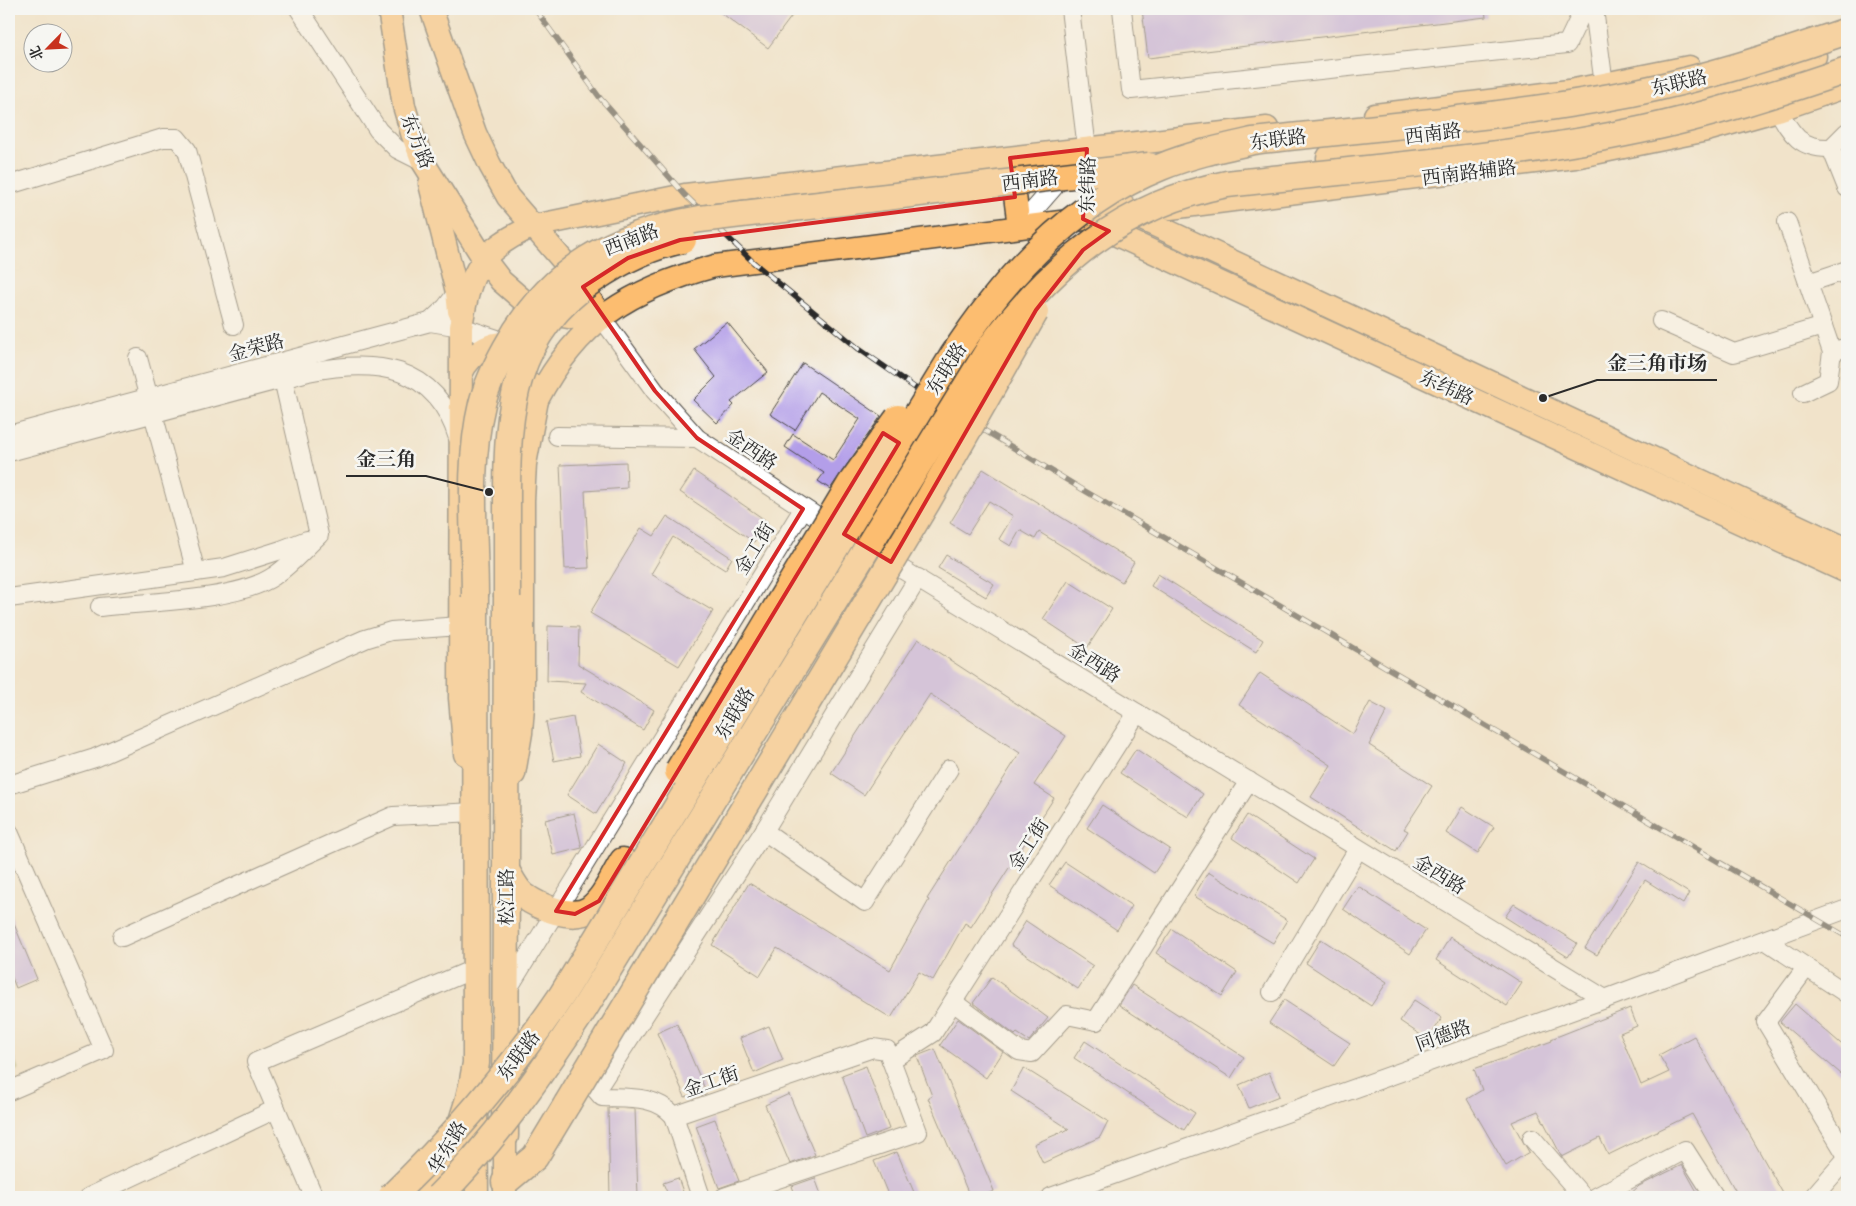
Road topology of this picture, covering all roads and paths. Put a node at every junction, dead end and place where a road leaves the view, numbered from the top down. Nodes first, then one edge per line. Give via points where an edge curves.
1 (298, 9) edge
2 (390, 9) edge
3 (431, 9) edge
4 (1070, 9) edge
5 (1122, 9) edge
6 (1579, 9) edge
7 (1594, 9) edge
8 (1847, 17) edge
9 (1847, 31) edge
10 (1847, 44) edge
11 (1847, 57) edge
12 (1847, 70) edge
13 (1604, 84) junction
14 (1847, 86) edge
15 (1778, 110) junction
16 (1574, 129) junction
17 (1847, 132) edge
18 (1830, 148) junction
19 (1087, 149) junction
20 (1612, 150) junction
21 (1330, 151) junction
22 (1010, 158) junction
23 (423, 162) junction
24 (9, 185) edge
25 (1847, 188) edge
26 (1129, 213) junction
27 (1083, 219) junction
28 (1786, 222) dead end
29 (534, 226) junction
30 (1019, 228) junction
31 (1083, 250) junction
32 (484, 258) junction
33 (1847, 270) edge
34 (1808, 283) junction
35 (457, 292) junction
36 (602, 318) junction
37 (1661, 320) dead end
38 (430, 322) junction
39 (975, 322) junction
40 (234, 325) dead end
41 (1823, 326) junction
42 (461, 327) junction
43 (514, 345) junction
44 (1840, 350) edge
45 (138, 358) dead end
46 (460, 374) junction
47 (283, 378) junction
48 (1803, 393) dead end
49 (537, 400) junction
50 (151, 405) junction
51 (9, 436) edge
52 (557, 436) dead end
53 (696, 438) junction
54 (460, 448) junction
55 (9, 452) edge
56 (803, 509) junction
57 (319, 535) junction
58 (1847, 549) edge
59 (196, 572) junction
60 (1847, 572) edge
61 (918, 578) junction
62 (506, 596) joint
63 (475, 597) joint
64 (9, 598) edge
65 (100, 607) dead end
66 (460, 626) junction
67 (1137, 713) junction
68 (949, 769) dead end
69 (1249, 781) junction
70 (9, 785) edge
71 (506, 810) junction
72 (476, 812) junction
73 (764, 831) junction
74 (9, 832) edge
75 (1358, 849) junction
76 (506, 870) junction
77 (1847, 909) edge
78 (556, 911) junction
79 (122, 937) dead end
80 (1765, 940) junction
81 (476, 968) junction
82 (1806, 968) junction
83 (1272, 992) dead end
84 (506, 993) junction
85 (1847, 994) edge
86 (1605, 999) junction
87 (952, 1002) junction
88 (890, 1060) junction
89 (476, 1063) junction
90 (9, 1091) edge
91 (276, 1109) junction
92 (674, 1116) junction
93 (1532, 1138) dead end
94 (505, 1141) junction
95 (445, 1156) junction
96 (1847, 1157) edge
97 (477, 1168) junction
98 (499, 1192) edge
99 (89, 1197) edge
100 (314, 1197) edge
101 (390, 1197) edge
102 (402, 1197) edge
103 (414, 1197) edge
104 (438, 1197) edge
105 (446, 1197) edge
106 (477, 1197) edge
107 (701, 1197) edge
108 (724, 1197) edge
109 (1051, 1197) edge
110 (1583, 1197) edge
111 (1596, 1197) edge
112 (1715, 1197) edge
113 (1813, 1197) edge

1 - 23 street via 378,130 397,149
2 - 23 main road, 东方路 via 404,106
3 - 29 main road via 475,133 508,197
4 - 19 street
5 - 6 street via 1131,90 1567,44 1580,18
7 - 13 street
8 - 13 main road via 1714,60
9 - 39 highway, 东联路, bridge via 1761,61 1633,93 1498,114 1253,141 1195,155 1134,179 1080,214 1027,260
10 - 21 highway, 西南路 via 1765,72 1634,104
11 - 16 highway, 西南路 via 1769,84 1696,104
12 - 31 highway, 东联路, bridge via 1702,116 1573,143 1195,190 1138,212
13 - 19 main road via 1498,101
14 - 15 main road, 西南路辅路
15 - 18 street via 1800,141 1814,148
15 - 20 main road, 西南路辅路 via 1707,130
16 - 20 highway
16 - 21 highway, 西南路
17 - 18 street
18 - 25 street
19 - 22 main road, 西南路
19 - 26 main road, 东纬路
19 - 27 main road, 东纬路
19 - 30 street
20 - 26 main road, 西南路辅路 via 1504,168
21 - 62 highway, 西南路, bridge via 702,236 652,248 628,258 592,280 568,300 551,318 524,363 515,389 507,445
21 - 63 highway, 西南路, bridge via 700,220 638,233 611,244 569,271 537,301 510,340 490,380 482,405 474,475
22 - 29 main road, 西南路 via 686,195
22 - 30 main road
23 - 32 main road, 东方路
23 - 35 main road
24 - 40 street via 163,138 177,138 187,150
26 - 27 main road, 西南路辅路
26 - 58 main road, 东纬路
27 - 30 main road
27 - 60 main road, 东纬路
28 - 34 street
29 - 32 main road, 西南路 via 495,246
29 - 36 main road via 572,271
30 - 36 main road via 714,266 651,286
31 - 98 highway, bridge via 1027,325 922,510 536,1157
31 - 104 highway, 东联路, bridge via 1035,292 991,346 584,1009 484,1148
32 - 35 street
32 - 36 main road, 东方路 via 501,282 524,301 550,314
32 - 42 main road via 466,299
33 - 34 street
34 - 41 street
35 - 38 street
35 - 42 main road
36 - 49 main road via 580,336 562,358
36 - 53 street, 金西路 via 655,392
37 - 41 street via 1734,353
38 - 42 street, 金荣路
38 - 50 street, 金荣路
39 - 78 highway, bridge via 868,456 599,901 588,910 575,914
39 - 101 highway, 东联路, bridge via 530,1043 430,1159
41 - 44 street
42 - 43 street, 金荣路
42 - 46 main road
43 - 46 main road via 485,347 470,359
43 - 49 main road via 534,368
44 - 48 street via 1828,381
45 - 50 street
46 - 54 main road
47 - 50 street, 金荣路
47 - 54 street, 金荣路 via 338,366 368,365 392,369 412,377 444,407
47 - 57 street
49 - 71 main road via 529,432 523,500 521,733
50 - 51 street, 金荣路
50 - 55 street, 金荣路
50 - 59 street
52 - 53 street
53 - 56 street, 金西路
54 - 66 main road
56 - 61 street, 金西路
56 - 78 street, 金工街
57 - 59 street via 246,561
57 - 65 street via 275,576 252,588
59 - 64 street
61 - 67 street, 金西路
61 - 73 street, 金工街
62 - 71 highway, 松江路
63 - 72 highway, 松江路
66 - 70 street via 391,631 365,639 95,758
66 - 72 main road via 461,706 466,760
67 - 69 street, 金西路
67 - 87 street, 金工街
68 - 73 street via 865,902
69 - 75 street, 金西路
69 - 87 street via 1096,1021 1067,1015 1032,1053 1019,1050
71 - 76 highway, 松江路
72 - 79 street via 393,816
72 - 81 highway, 松江路
73 - 92 street, 金工街 via 596,1090 602,1097 652,1100 665,1105
74 - 90 street via 104,1050
75 - 83 street
75 - 86 street, 金西路
76 - 78 highway via 524,896
76 - 84 highway, 松江路
77 - 80 street, 同德路
78 - 84 street, 金工街
80 - 82 street
80 - 86 street, 同德路
81 - 89 highway, 松江路
81 - 91 street via 256,1062
82 - 85 street
82 - 96 street via 1766,1022
84 - 94 highway, 松江路
86 - 109 street, 同德路
87 - 88 street, 金工街 via 933,1033
88 - 92 street, 金工街 via 887,1050 873,1048
88 - 108 street via 918,1132
89 - 95 highway, 华东路 via 461,1127
89 - 97 main road, 松江路
91 - 99 street
91 - 100 street
92 - 107 street
93 - 110 street
94 - 97 highway, 华东路
94 - 98 main road, 松江路
95 - 102 main road
95 - 103 highway, 华东路
96 - 113 street
97 - 105 highway, 华东路
97 - 106 main road, 松江路
111 - 112 street via 1685,1150

